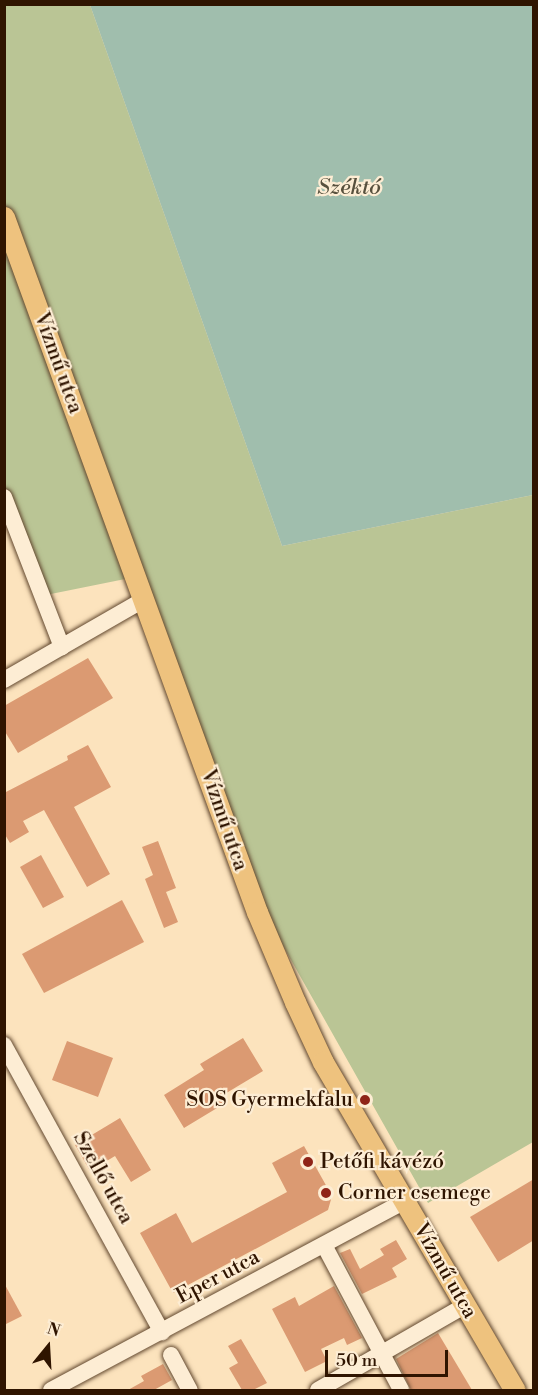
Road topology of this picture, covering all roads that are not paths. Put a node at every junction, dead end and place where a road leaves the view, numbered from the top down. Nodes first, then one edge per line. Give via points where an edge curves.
1 (4, 217) edge
2 (4, 497) edge
3 (145, 599) junction
4 (62, 647) junction
5 (4, 680) edge
6 (4, 1045) edge
7 (405, 1201) junction
8 (324, 1245) junction
9 (464, 1306) junction
10 (162, 1332) junction
11 (171, 1355) dead end
12 (382, 1357) junction
13 (51, 1390) edge
14 (190, 1390) edge
15 (318, 1390) edge
16 (400, 1390) edge
17 (514, 1390) edge

1 - 3 main road, Vízmű utca
2 - 4 street
3 - 4 street
3 - 7 main road, Vízmű utca via 257,912 295,1002 323,1062
4 - 5 street
6 - 10 street, Szellő utca
7 - 8 street, Eper utca
7 - 9 main road, Vízmű utca
8 - 10 street, Eper utca
8 - 12 street
9 - 12 street
9 - 17 main road, Vízmű utca
10 - 13 street, Eper utca
11 - 14 street
12 - 15 street
12 - 16 street

